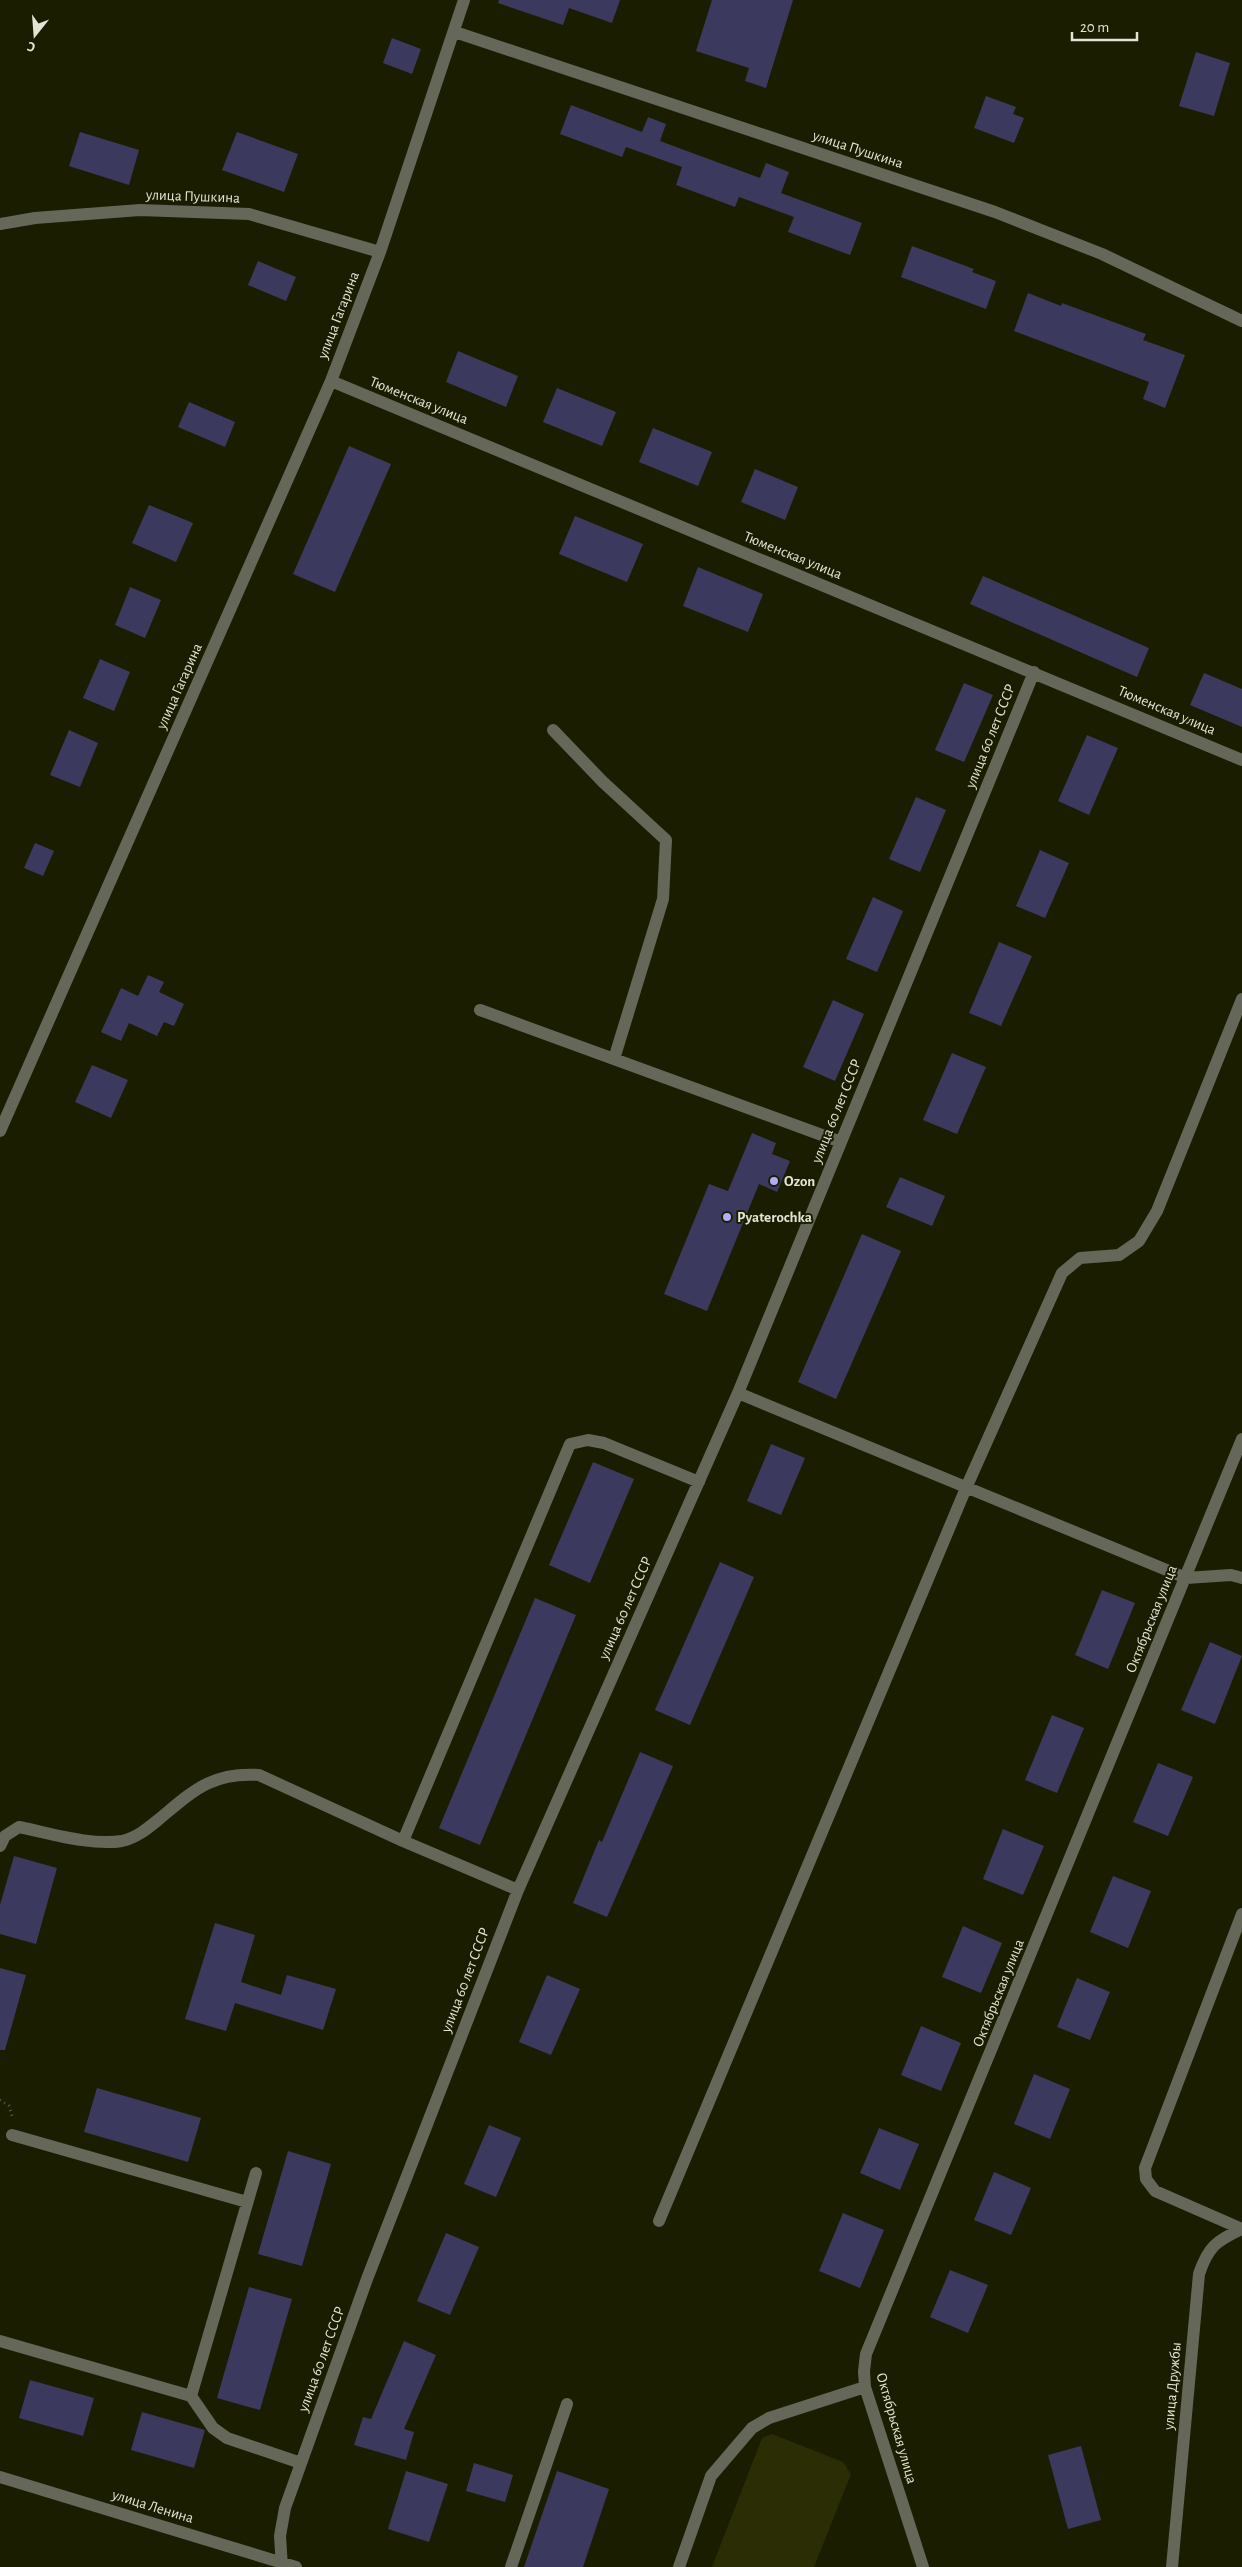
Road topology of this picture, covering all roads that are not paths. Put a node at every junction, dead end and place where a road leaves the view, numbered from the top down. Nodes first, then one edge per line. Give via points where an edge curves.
1 (464, 0) edge
2 (454, 32) junction
3 (0, 224) edge
4 (380, 252) junction
5 (1242, 321) edge
6 (331, 381) junction
7 (1034, 672) junction
8 (553, 730) dead end
9 (1242, 760) edge
10 (1242, 999) edge
11 (480, 1010) dead end
12 (614, 1059) junction
13 (0, 1132) edge
14 (841, 1142) junction
15 (738, 1393) junction
16 (1242, 1439) edge
17 (699, 1482) junction
18 (966, 1488) junction
19 (1186, 1578) junction
20 (1242, 1578) edge
21 (403, 1841) junction
22 (0, 1846) edge
23 (518, 1890) junction
24 (1242, 1914) edge
25 (12, 2135) road end
26 (256, 2173) dead end
27 (248, 2202) junction
28 (659, 2221) dead end
29 (1242, 2229) edge
30 (0, 2341) edge
31 (865, 2387) junction
32 (191, 2396) junction
33 (567, 2404) dead end
34 (301, 2463) junction
35 (0, 2477) edge
36 (282, 2565) edge
37 (296, 2567) edge
38 (511, 2567) edge
39 (679, 2567) edge
40 (923, 2567) edge
41 (1172, 2567) edge

1 - 2 street, улица Гагарина
2 - 4 street, улица Гагарина
2 - 5 street, улица Пушкина via 996,212 1102,254
3 - 4 street, улица Пушкина via 140,210 249,214
4 - 6 street, улица Гагарина
6 - 7 street, Тюменская улица
6 - 13 street, улица Гагарина
7 - 9 street, Тюменская улица
7 - 14 street, улица 60 лет СССР
8 - 12 street via 666,840 663,899
10 - 18 street via 1156,1211 1138,1241 1119,1255 1080,1258 1062,1273
11 - 12 street
12 - 14 street
14 - 15 street, улица 60 лет СССР
15 - 17 street, улица 60 лет СССР
15 - 18 street
16 - 19 street, Октябрьская улица
17 - 21 street via 604,1442 588,1440 570,1444
17 - 23 street, улица 60 лет СССР
18 - 19 street
18 - 28 street
19 - 20 street via 1231,1575
19 - 31 street, Октябрьская улица via 866,2354
21 - 22 street via 259,1775 239,1774 222,1776 195,1790 136,1836 122,1841 102,1842 19,1827 5,1836
21 - 23 street
23 - 34 street, улица 60 лет СССР via 367,2279
24 - 29 street via 1145,2168 1146,2180 1156,2191
25 - 27 street
26 - 27 street
27 - 32 street
29 - 41 street, улица Дружбы via 1220,2239 1206,2254 1199,2274
30 - 32 street
31 - 39 street via 769,2418 752,2428 710,2476
31 - 40 street, Октябрьская улица
32 - 34 street via 214,2428 227,2438
33 - 38 street
34 - 36 street, улица 60 лет СССР via 285,2508 280,2536
35 - 36 street, улица Ленина
36 - 37 street, улица Ленина

